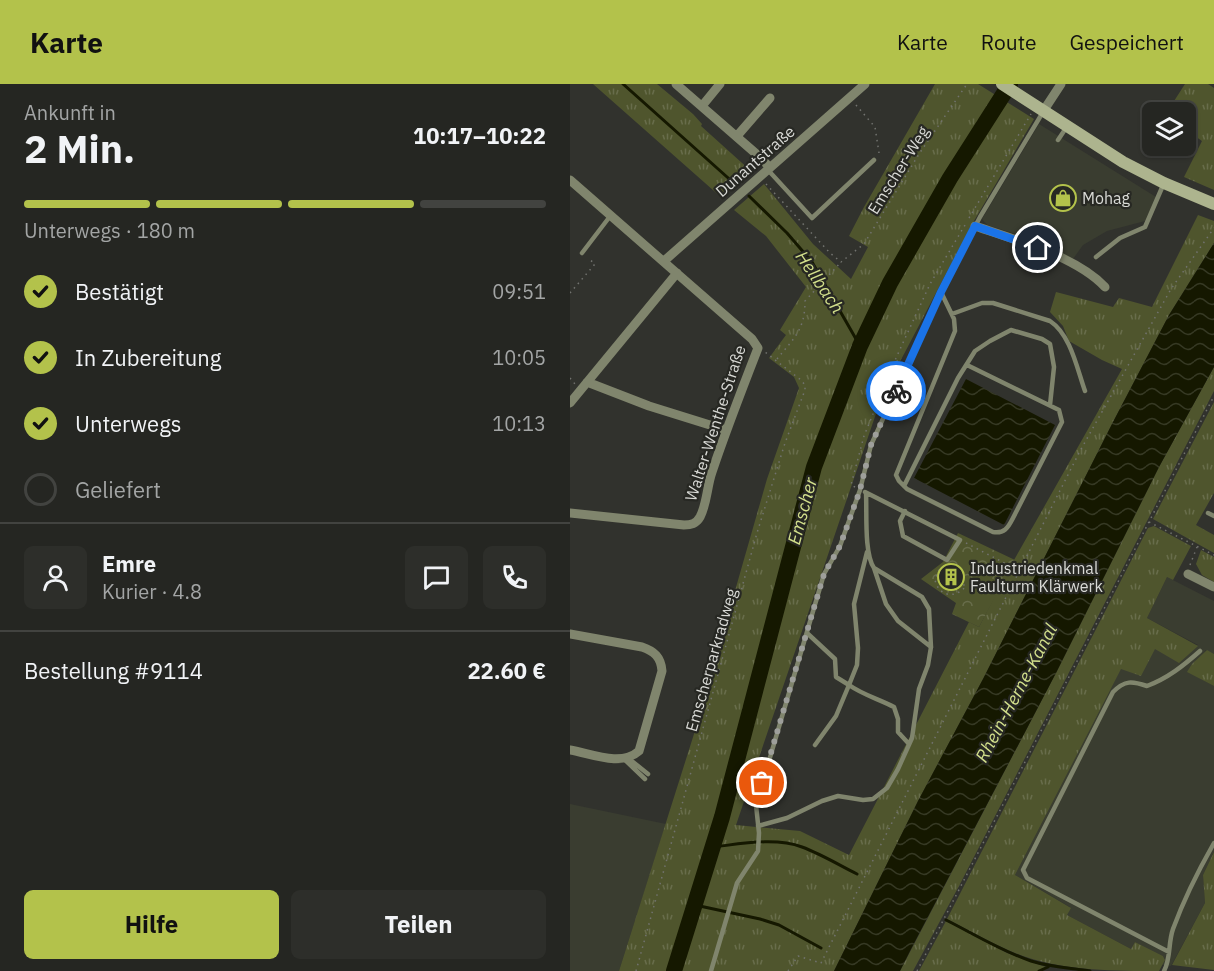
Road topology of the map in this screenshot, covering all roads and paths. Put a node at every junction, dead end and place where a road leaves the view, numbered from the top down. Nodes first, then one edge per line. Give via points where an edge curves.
1 (676, 84) edge
2 (720, 84) edge
3 (865, 84) edge
4 (967, 84) edge
5 (1002, 84) edge
6 (1061, 84) edge
7 (770, 98) dead end
8 (850, 98) junction
9 (702, 106) junction
10 (1044, 110) junction
11 (1067, 126) junction
12 (736, 136) junction
13 (1058, 140) dead end
14 (874, 160) joint
15 (769, 169) junction
16 (759, 178) junction
17 (570, 180) edge
18 (1164, 183) junction
19 (1214, 204) edge
20 (611, 215) junction
21 (975, 226) junction
22 (1214, 228) edge
23 (582, 253) joint
24 (1096, 257) dead end
25 (664, 261) junction
26 (840, 262) junction
27 (676, 273) junction
28 (1105, 287) dead end
29 (941, 292) junction
30 (570, 293) edge
31 (952, 314) junction
32 (758, 348) junction
33 (776, 360) junction
34 (967, 365) junction
35 (587, 382) junction
36 (1085, 391) dead end
37 (1214, 396) edge
38 (570, 403) edge
39 (1050, 405) junction
40 (726, 430) junction
41 (904, 486) junction
42 (860, 490) junction
43 (866, 493) junction
44 (905, 511) junction
45 (570, 513) edge
46 (1208, 513) dead end
47 (1214, 516) edge
48 (1149, 521) junction
49 (960, 540) junction
50 (1197, 546) junction
51 (867, 552) junction
52 (1214, 555) edge
53 (946, 564) dead end
54 (874, 567) junction
55 (1019, 571) junction
56 (1188, 574) joint
57 (956, 581) dead end
58 (1214, 587) edge
59 (807, 633) junction
60 (570, 634) edge
61 (931, 647) junction
62 (1200, 651) dead end
63 (849, 686) junction
64 (909, 744) junction
65 (815, 745) dead end
66 (570, 750) edge
67 (626, 759) junction
68 (648, 774) dead end
69 (645, 779) dead end
70 (759, 826) junction
71 (1214, 843) edge
72 (1170, 952) junction
73 (1165, 968) edge
74 (636, 971) edge
75 (711, 971) edge
76 (788, 971) edge
77 (916, 971) edge

1 - 9 street
2 - 9 street
3 - 8 street, Dunantstraße
4 - 26 path, Emscher-Weg via 864,244
5 - 10 main road
6 - 10 street
7 - 12 street
8 - 14 path via 875,127 879,151
8 - 15 street, Dunantstraße
9 - 12 street
10 - 11 main road
10 - 21 lane
11 - 13 lane
11 - 18 main road
12 - 15 street
14 - 15 lane via 812,218
15 - 16 street, Dunantstraße
16 - 25 street, Dunantstraße
16 - 26 path
17 - 20 street, Walter-Wenthe-Straße
18 - 19 main road
18 - 24 lane via 1145,227 1120,238
20 - 23 lane
20 - 25 street, Walter-Wenthe-Straße
21 - 28 street via 1038,248 1093,274
21 - 29 lane
22 - 55 path via 1171,289 1125,369
23 - 30 path via 595,264
25 - 27 street, Walter-Wenthe-Straße
26 - 33 path, Emscher-Weg via 805,302 802,327
27 - 32 street, Walter-Wenthe-Straße
27 - 35 street
29 - 31 lane
29 - 42 lane via 871,445
31 - 36 lane via 993,303 1050,321 1064,336
31 - 41 lane via 955,331 896,475
32 - 33 path
32 - 40 street, Walter-Wenthe-Straße
33 - 74 path, Emscherparkradweg via 801,380 805,390 758,533
34 - 39 lane
34 - 39 lane via 975,351 1011,330 1042,339 1053,351
34 - 41 lane
35 - 38 street
35 - 40 street
37 - 48 path
39 - 41 lane via 1059,410 1062,422 1008,529 993,531
40 - 45 street, Walter-Wenthe-Straße via 702,512 692,525
42 - 43 lane
42 - 59 lane via 840,546 824,574
43 - 44 lane
43 - 51 lane
44 - 49 lane
44 - 49 lane via 900,521 907,540 947,560
46 - 47 lane
48 - 50 path
48 - 77 path
49 - 55 path
50 - 52 path
50 - 56 path
51 - 54 lane
51 - 63 lane via 854,604 857,665
53 - 57 path via 935,580 939,590 953,595 962,591 966,586
54 - 61 lane via 886,604 898,621
54 - 61 lane via 922,597 929,609
55 - 76 path via 821,963 798,956
56 - 58 street
59 - 63 lane via 835,659 836,677
59 - 70 lane via 756,805
60 - 67 street via 642,646 662,662 639,751
61 - 64 lane
62 - 72 lane via 1162,680 1147,686 1133,681 1123,683 1113,692 1023,870 1027,878
63 - 64 lane via 894,707 898,732
63 - 65 lane via 836,716
64 - 70 lane via 887,788 873,799 838,796
66 - 67 street
67 - 68 lane
67 - 69 lane
70 - 75 lane via 758,850 737,883
71 - 72 lane via 1185,896
72 - 73 lane

